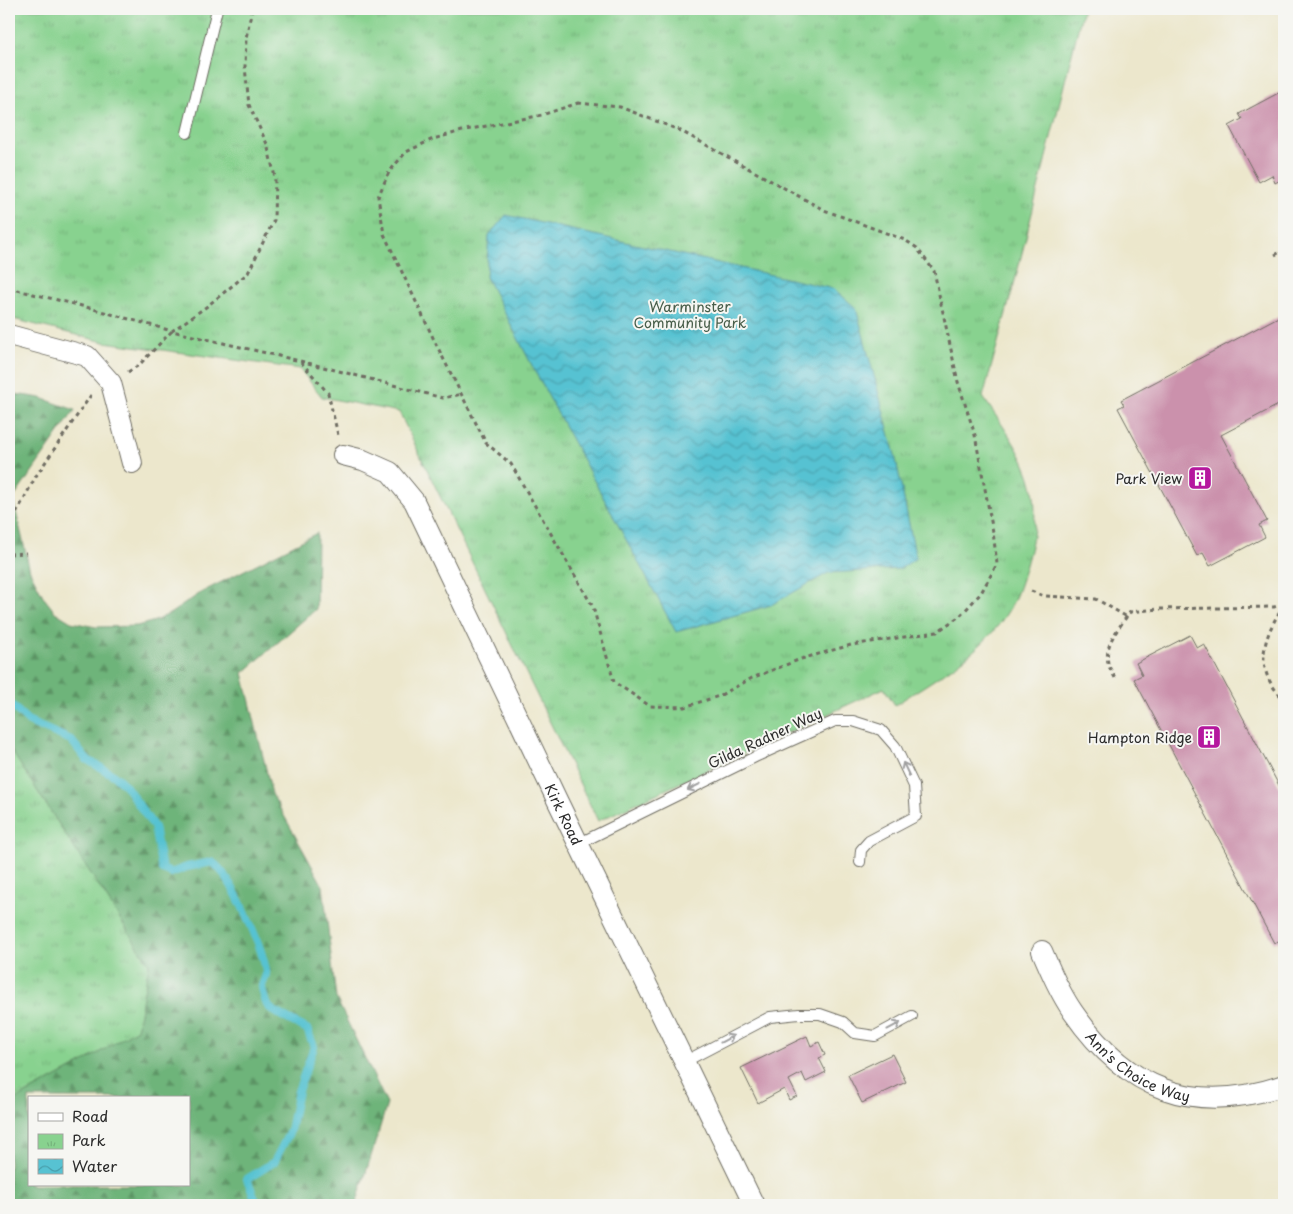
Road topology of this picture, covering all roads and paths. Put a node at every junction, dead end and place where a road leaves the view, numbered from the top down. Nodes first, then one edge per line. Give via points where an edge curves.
1 (217, 9) edge
2 (252, 9) edge
3 (187, 133) dead end
4 (1284, 250) edge
5 (1275, 255) dead end
6 (9, 288) edge
7 (172, 331) junction
8 (9, 335) edge
9 (300, 362) junction
10 (111, 383) junction
11 (462, 394) junction
12 (343, 456) joint
13 (132, 463) dead end
14 (9, 527) edge
15 (26, 553) dead end
16 (9, 554) edge
17 (1031, 591) dead end
18 (1284, 604) edge
19 (1127, 617) junction
20 (1115, 678) dead end
21 (1284, 699) edge
22 (578, 844) junction
23 (860, 862) dead end
24 (1042, 951) dead end
25 (912, 1016) dead end
26 (684, 1062) junction
27 (1284, 1085) edge
28 (754, 1205) edge

1 - 3 lane
2 - 7 path via 245,67 250,105 267,144 275,178 274,220 248,273
4 - 5 path
6 - 7 path
7 - 9 path
7 - 10 path via 139,365
8 - 10 street via 87,356
9 - 11 path via 443,398
9 - 12 path via 328,393
10 - 13 street
10 - 14 path via 90,396 36,476
11 - 11 path via 384,234 378,197 389,172 406,152 433,139 542,115 578,103 620,107 679,130 824,210 905,240 917,248 934,271 958,382 975,435 997,564 981,593 961,615 937,632 851,645 800,659 752,678 719,696 684,707 650,706 614,682 593,608 511,464 486,443
12 - 22 street, Kirk Road via 363,460 390,472 414,501
15 - 16 path
17 - 19 path via 1044,596 1096,599
18 - 19 path via 1130,612
18 - 21 path via 1274,620 1263,657 1270,681
19 - 20 path via 1116,631 1108,650 1108,663
23 -> 22 lane, Gilda Radner Way via 861,850 869,842 916,816 914,786 895,746 881,730 853,721 835,721
22 - 26 street, Kirk Road
24 - 27 street, Ann's Choice Way via 1073,1012 1108,1055 1132,1074 1177,1094 1202,1097 1232,1098
26 -> 25 lane via 770,1017 820,1014 842,1022 855,1033 875,1036
26 - 28 street, Kirk Road

